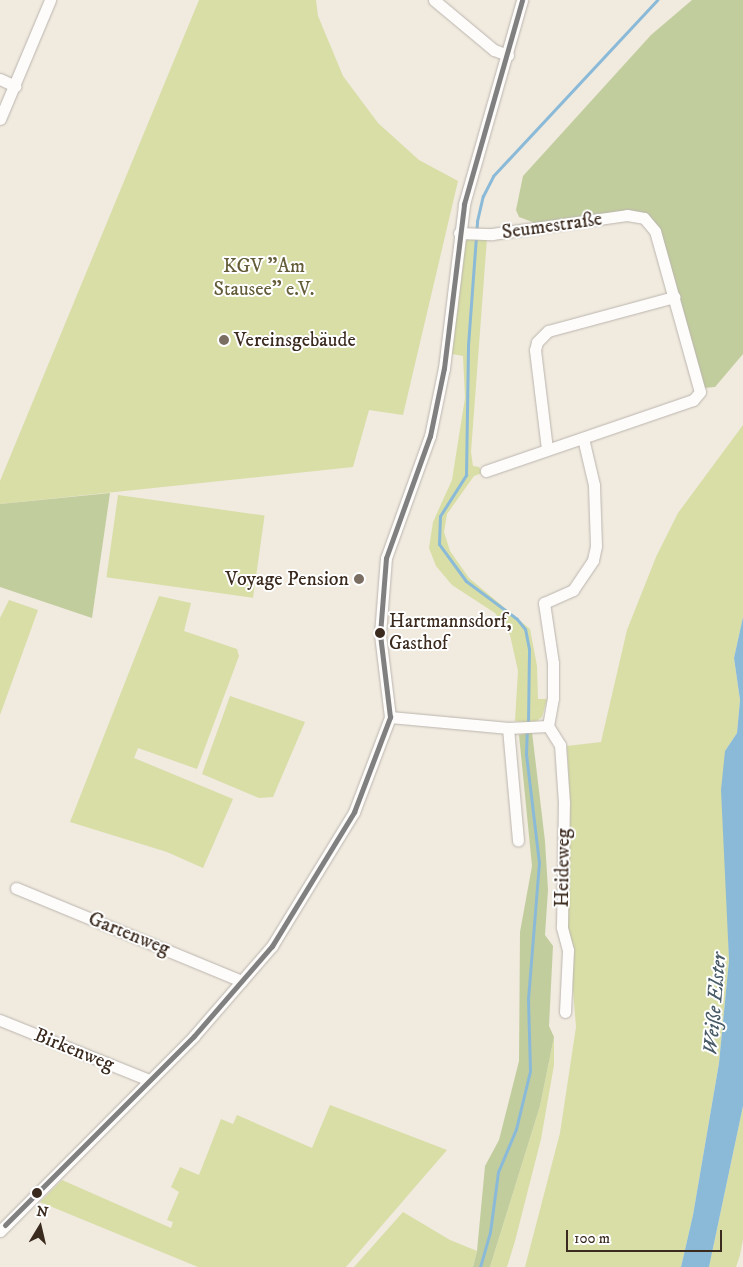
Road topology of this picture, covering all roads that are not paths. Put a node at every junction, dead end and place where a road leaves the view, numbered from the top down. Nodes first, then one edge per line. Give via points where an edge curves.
1 (50, 0) edge
2 (434, 0) edge
3 (522, 0) edge
4 (508, 55) junction
5 (0, 79) edge
6 (15, 86) junction
7 (0, 119) edge
8 (459, 233) junction
9 (674, 297) junction
10 (583, 438) junction
11 (547, 449) junction
12 (486, 470) dead end
13 (390, 717) junction
14 (548, 726) junction
15 (508, 728) junction
16 (518, 842) dead end
17 (16, 888) dead end
18 (242, 981) junction
19 (565, 1012) dead end
20 (0, 1020) edge
21 (149, 1080) junction
22 (2, 1227) edge

1 - 6 street
2 - 4 street via 494,50
3 - 4 street
4 - 8 street via 472,170
5 - 6 street
6 - 7 street
8 - 9 street, Seumestraße via 484,235 627,215 644,218 655,231
8 - 13 street via 444,368 428,444 386,558 380,634
9 - 10 street via 700,392 694,400
9 - 11 street via 548,331 537,342 535,350
10 - 11 street
10 - 14 street via 594,485 596,546 581,583 568,593 544,603 552,663 553,698
11 - 12 street
13 - 15 street
13 - 18 street via 344,831 272,946
14 - 15 street
14 - 19 street, Heideweg via 560,745 562,927 568,950
15 - 16 street
17 - 18 street, Gartenweg
18 - 21 street via 194,1036
20 - 21 street, Birkenweg
21 - 22 street

